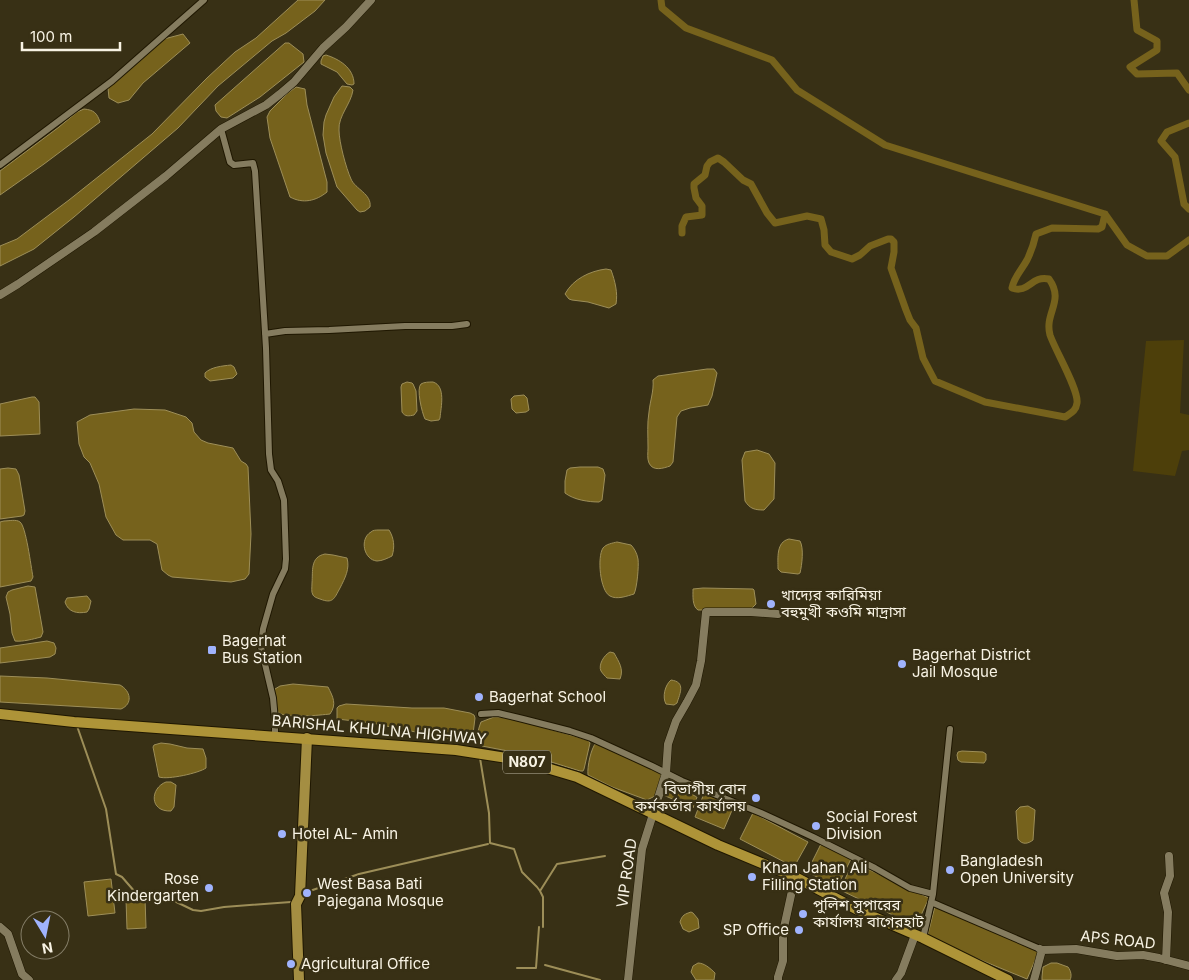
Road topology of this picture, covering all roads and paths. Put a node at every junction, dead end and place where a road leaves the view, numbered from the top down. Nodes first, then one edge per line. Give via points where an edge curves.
1 (204, 0) edge
2 (371, 0) edge
3 (220, 129) junction
4 (0, 165) edge
5 (0, 295) edge
6 (466, 324) dead end
7 (265, 334) junction
8 (778, 614) dead end
9 (0, 714) edge
10 (482, 714) dead end
11 (950, 729) dead end
12 (275, 736) junction
13 (307, 738) junction
14 (666, 773) junction
15 (653, 813) junction
16 (1169, 856) dead end
17 (795, 877) junction
18 (933, 894) junction
19 (931, 902) junction
20 (0, 927) edge
21 (919, 937) junction
22 (1041, 950) junction
23 (1166, 960) junction
24 (1189, 966) edge
25 (29, 980) edge
26 (298, 980) edge
27 (628, 980) edge
28 (778, 980) edge
29 (896, 980) edge
30 (1008, 980) edge
31 (1034, 980) edge

1 - 4 street via 112,81
2 - 3 street via 287,88 266,105
3 - 5 street via 94,232
3 - 7 street via 231,164 252,162 255,166
6 - 7 street via 285,330
7 - 12 street via 268,454 284,500 286,559 263,629 262,647 273,698
8 - 14 street, VIP ROAD via 706,612 696,685 676,721 668,744
9 - 12 highway, BARISHAL KHULNA HIGHWAY / N807
10 - 14 street via 498,713 570,731
11 - 18 street
12 - 13 highway, BARISHAL KHULNA HIGHWAY / N807
13 - 15 highway, BARISHAL KHULNA HIGHWAY / N807 via 456,750 520,760 577,777
13 - 26 main road via 300,896 296,904
14 - 15 street, VIP ROAD
14 - 18 street via 813,837 910,888
15 - 17 highway, BARISHAL KHULNA HIGHWAY / N807
15 - 27 street, VIP ROAD via 642,850
16 - 23 street via 1170,876 1164,893 1168,912
17 - 21 highway, BARISHAL KHULNA HIGHWAY / N807
17 - 28 street
18 - 19 street
19 - 21 street
19 - 22 street
20 - 25 street via 8,934 22,974
21 - 29 street
21 - 30 highway, BARISHAL KHULNA HIGHWAY / N807
22 - 23 street, APS ROAD via 1076,949
22 - 31 street
23 - 24 street, APS ROAD

